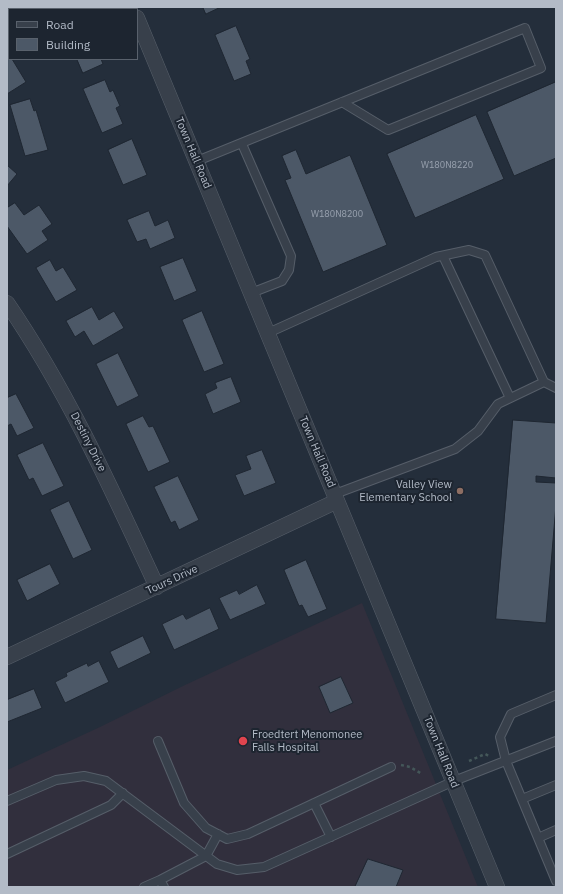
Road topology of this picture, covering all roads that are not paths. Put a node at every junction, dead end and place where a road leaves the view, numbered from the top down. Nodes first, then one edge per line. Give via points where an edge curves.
1 (138, 20) edge
2 (342, 102) junction
3 (242, 144) junction
4 (197, 161) junction
5 (443, 256) junction
6 (251, 294) junction
7 (7, 304) edge
8 (268, 333) junction
9 (544, 382) junction
10 (556, 388) edge
11 (510, 398) junction
12 (336, 498) junction
13 (157, 587) junction
14 (7, 657) edge
15 (556, 695) edge
16 (158, 741) dead end
17 (556, 741) edge
18 (506, 761) junction
19 (391, 767) road end
20 (454, 781) junction
21 (556, 785) edge
22 (123, 794) junction
23 (522, 799) junction
24 (7, 800) edge
25 (314, 803) junction
26 (556, 830) edge
27 (218, 834) junction
28 (331, 837) junction
29 (538, 838) junction
30 (7, 854) edge
31 (206, 856) junction
32 (554, 873) edge
33 (556, 882) edge
34 (162, 883) edge
35 (144, 887) edge
36 (497, 887) edge

1 - 4 street, Town Hall Road
2 - 2 lane via 525,28 541,68 388,130
2 - 3 lane
3 - 4 lane
3 - 6 lane via 291,256 289,270 282,281
4 - 6 street, Town Hall Road
5 - 8 lane
5 - 9 lane via 468,250 485,255
5 - 11 lane
6 - 8 street, Town Hall Road
7 - 13 street, Destiny Drive via 50,370 91,446
8 - 12 street, Town Hall Road
9 - 10 lane
9 - 11 lane
11 - 12 lane via 498,404 478,431 454,449
12 - 13 street, Tours Drive
12 - 20 street, Town Hall Road
13 - 14 street, Tours Drive
15 - 18 lane via 511,714 500,736
16 - 27 lane via 184,803 206,828
17 - 18 lane
18 - 20 lane
18 - 23 lane
19 - 25 lane
20 - 28 lane
20 - 36 street, Town Hall Road
21 - 23 lane
22 - 24 lane via 106,781 84,776 56,780
22 - 30 lane via 111,805
22 - 31 lane
23 - 29 lane
25 - 27 lane via 248,834 227,839
25 - 28 lane
26 - 29 lane
27 - 31 lane
28 - 31 lane via 264,867 237,870 217,864
29 - 32 lane
31 - 34 lane
32 - 33 lane
34 - 35 lane

